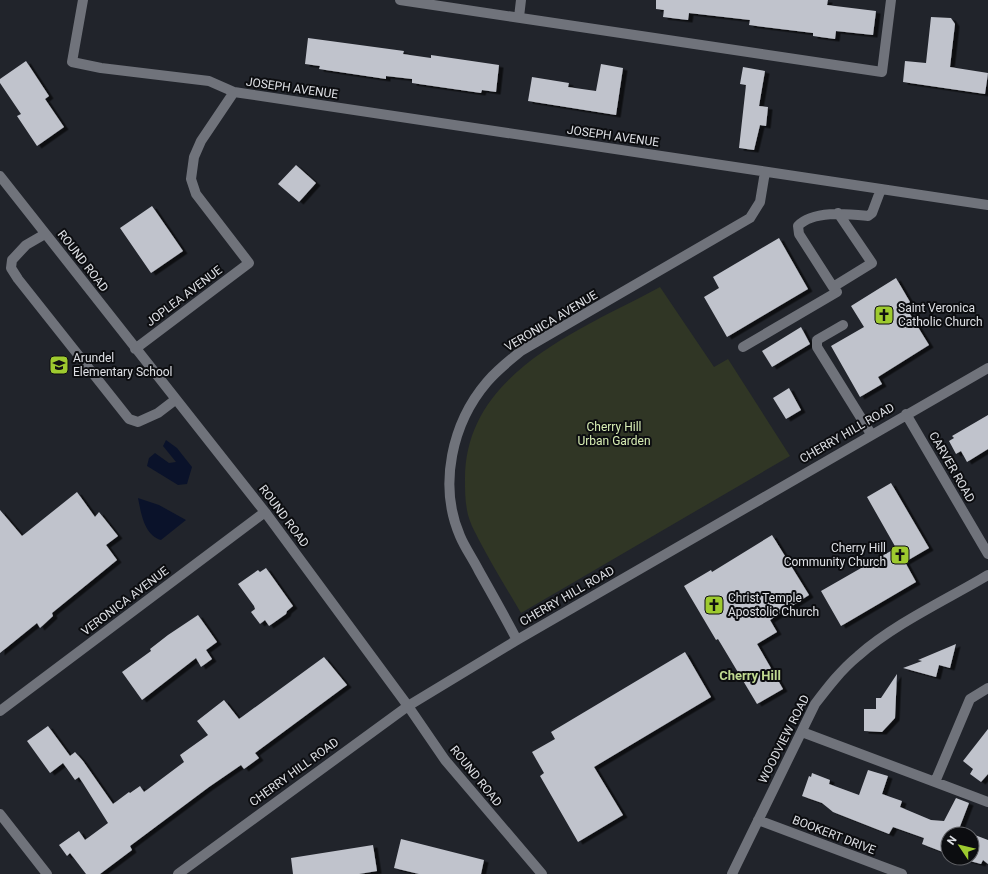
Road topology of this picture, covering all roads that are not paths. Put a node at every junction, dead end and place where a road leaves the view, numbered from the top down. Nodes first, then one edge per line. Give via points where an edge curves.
1 (83, 0) edge
2 (400, 0) edge
3 (521, 0) edge
4 (891, 0) edge
5 (519, 17) junction
6 (234, 92) junction
7 (765, 172) junction
8 (0, 176) edge
9 (881, 189) junction
10 (988, 205) edge
11 (838, 213) junction
12 (45, 234) junction
13 (833, 287) junction
14 (843, 325) dead end
15 (743, 347) dead end
16 (136, 349) junction
17 (988, 368) edge
18 (175, 400) junction
19 (906, 414) junction
20 (871, 434) junction
21 (265, 512) junction
22 (988, 554) edge
23 (988, 575) edge
24 (517, 640) junction
25 (988, 688) edge
26 (408, 706) junction
27 (0, 711) edge
28 (802, 732) junction
29 (935, 782) junction
30 (988, 802) edge
31 (0, 814) edge
32 (758, 820) junction
33 (47, 874) edge
34 (178, 874) edge
35 (542, 874) edge
36 (732, 874) edge
37 (902, 874) edge

1 - 6 street, JOSEPH AVENUE via 72,62 209,81
2 - 5 street
3 - 5 street
4 - 5 street via 882,72
6 - 7 street, JOSEPH AVENUE
6 - 16 street, JOPLEA AVENUE via 201,141 194,157 192,179 196,194 248,263
7 - 9 street, JOSEPH AVENUE
7 - 24 street, VERONICA AVENUE via 760,202 750,218 521,352 500,368 473,403 454,444 449,490 452,512 460,536
8 - 12 street, ROUND ROAD
9 - 10 street, JOSEPH AVENUE
9 - 11 street via 872,213 868,216
11 - 13 street via 872,263
11 - 13 street via 804,220 798,226 799,234
12 - 16 street, ROUND ROAD
12 - 18 street via 26,245 12,260 11,268 18,279 129,419 138,422 158,413
13 - 15 street via 837,292
14 - 20 street via 817,340 817,347
16 - 18 street, ROUND ROAD
17 - 19 street, CHERRY HILL ROAD
18 - 21 street, ROUND ROAD
19 - 20 street, CHERRY HILL ROAD
19 - 22 street, CARVER ROAD
20 - 24 street, CHERRY HILL ROAD
21 - 26 street, ROUND ROAD
21 - 27 street, VERONICA AVENUE
23 - 28 street, WOODVIEW ROAD via 885,636 858,656 833,680
24 - 26 street, CHERRY HILL ROAD
25 - 29 street via 970,699
26 - 34 street, CHERRY HILL ROAD
26 - 35 street, ROUND ROAD via 445,760
28 - 29 street
28 - 32 street, WOODVIEW ROAD
29 - 30 street
31 - 33 street
32 - 36 street, WOODVIEW ROAD
32 - 37 street, BOOKERT DRIVE

